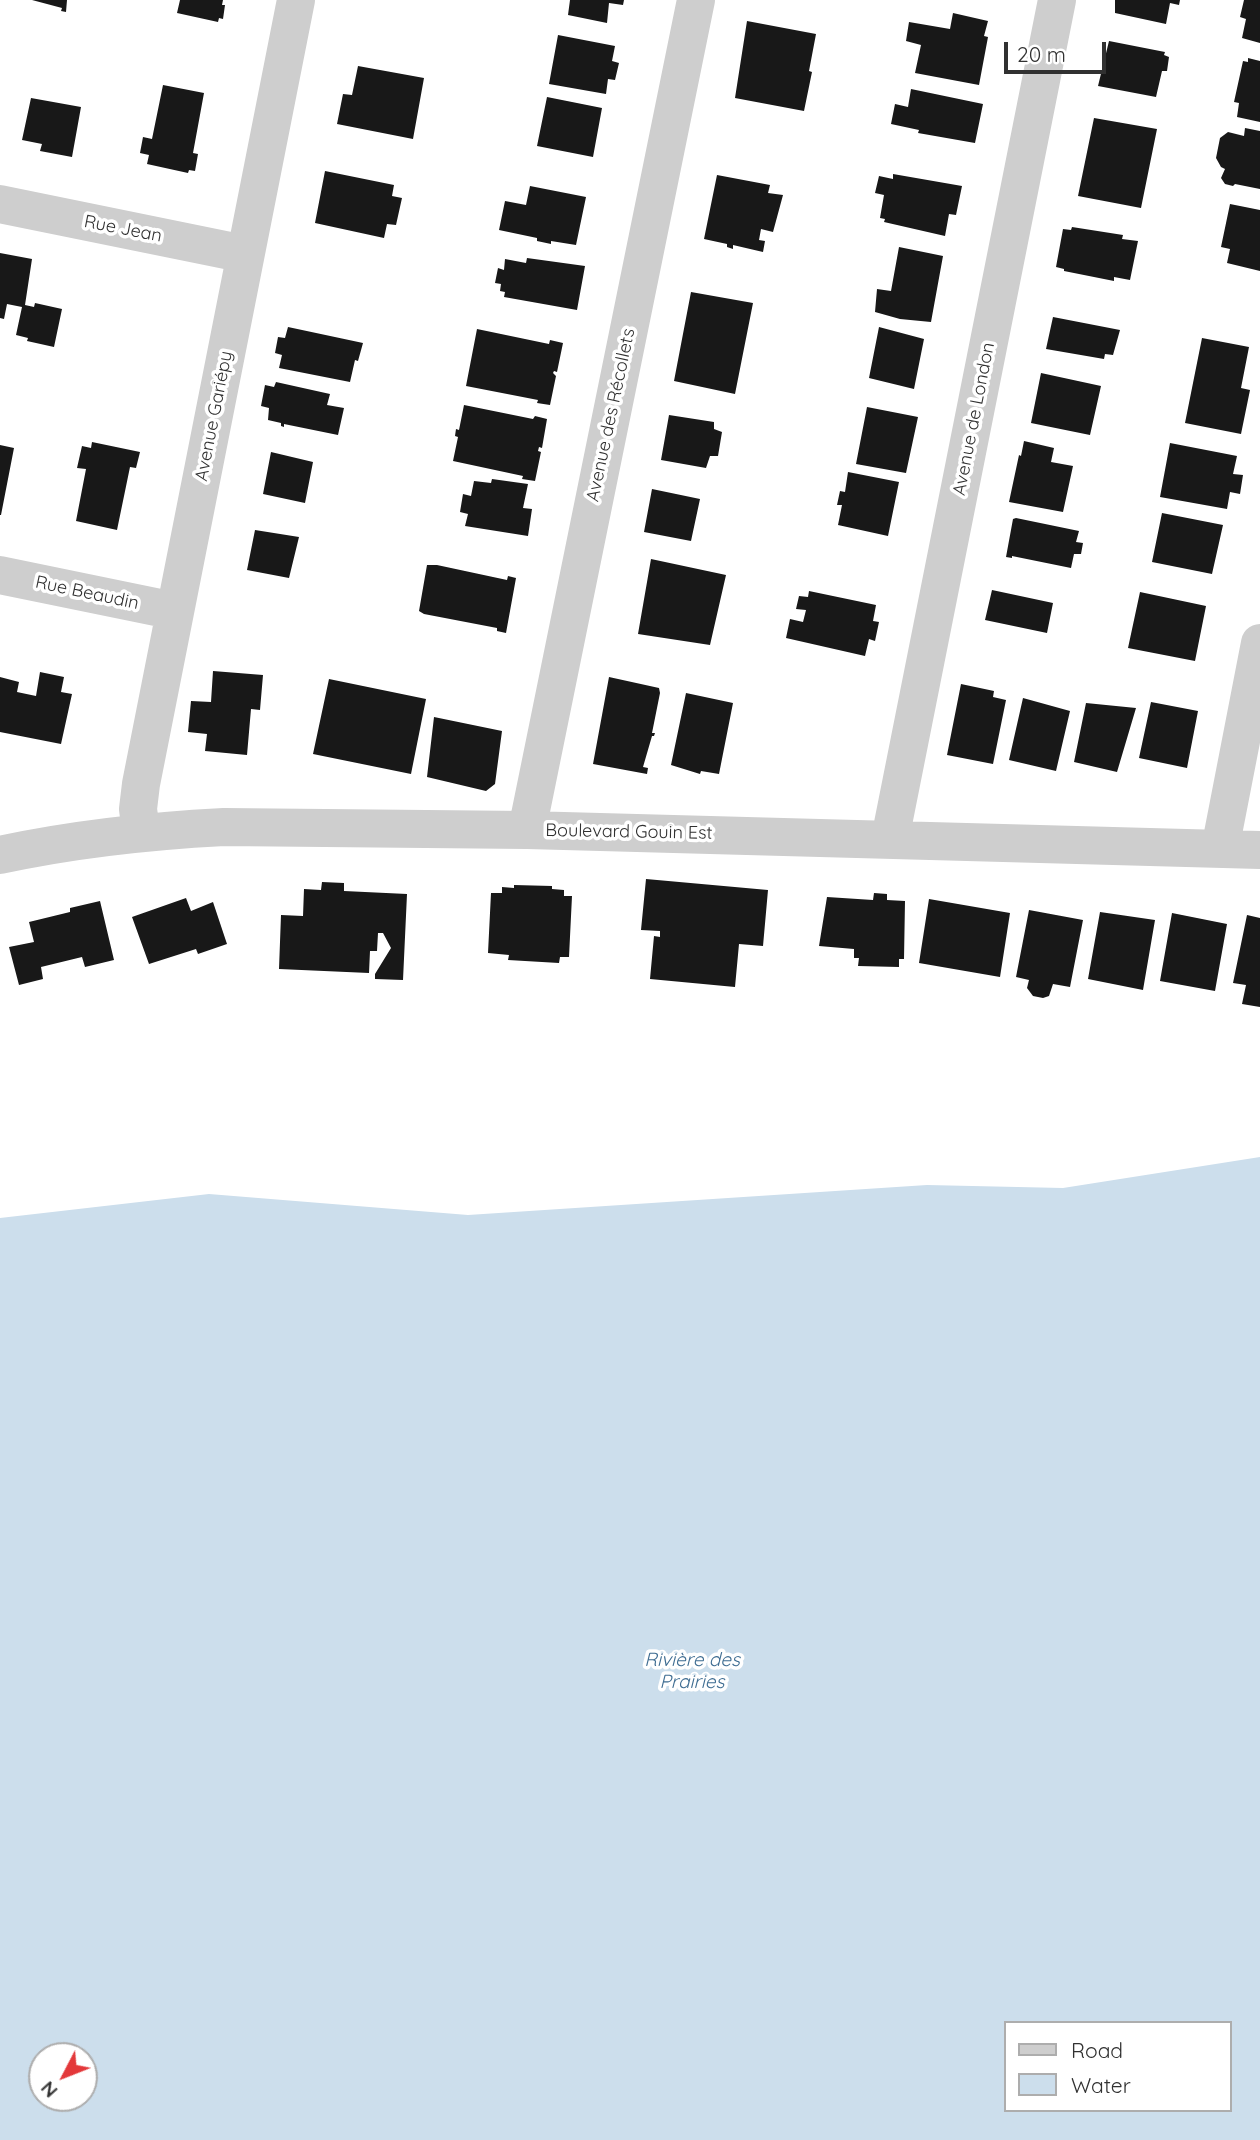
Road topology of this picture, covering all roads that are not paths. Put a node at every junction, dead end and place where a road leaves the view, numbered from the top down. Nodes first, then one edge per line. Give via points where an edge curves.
1 (296, 0) edge
2 (696, 0) edge
3 (1057, 0) edge
4 (0, 204) edge
5 (245, 254) junction
6 (0, 575) edge
7 (175, 611) junction
8 (1260, 643) edge
9 (527, 830) junction
10 (141, 832) junction
11 (890, 839) junction
12 (1220, 849) junction
13 (1260, 850) edge
14 (0, 855) edge

1 - 5 street, Avenue Gariépy
2 - 9 street, Avenue des Récollets
3 - 11 street, Avenue de London
4 - 5 street, Rue Jean
5 - 7 street, Avenue Gariépy
6 - 7 street, Rue Beaudin
7 - 10 street, Avenue Gariépy via 141,784
8 - 12 street
9 - 10 street, Boulevard Gouin Est via 223,827
9 - 11 street, Boulevard Gouin Est
10 - 14 street, Boulevard Gouin Est
11 - 12 street, Boulevard Gouin Est
12 - 13 street, Boulevard Gouin Est

